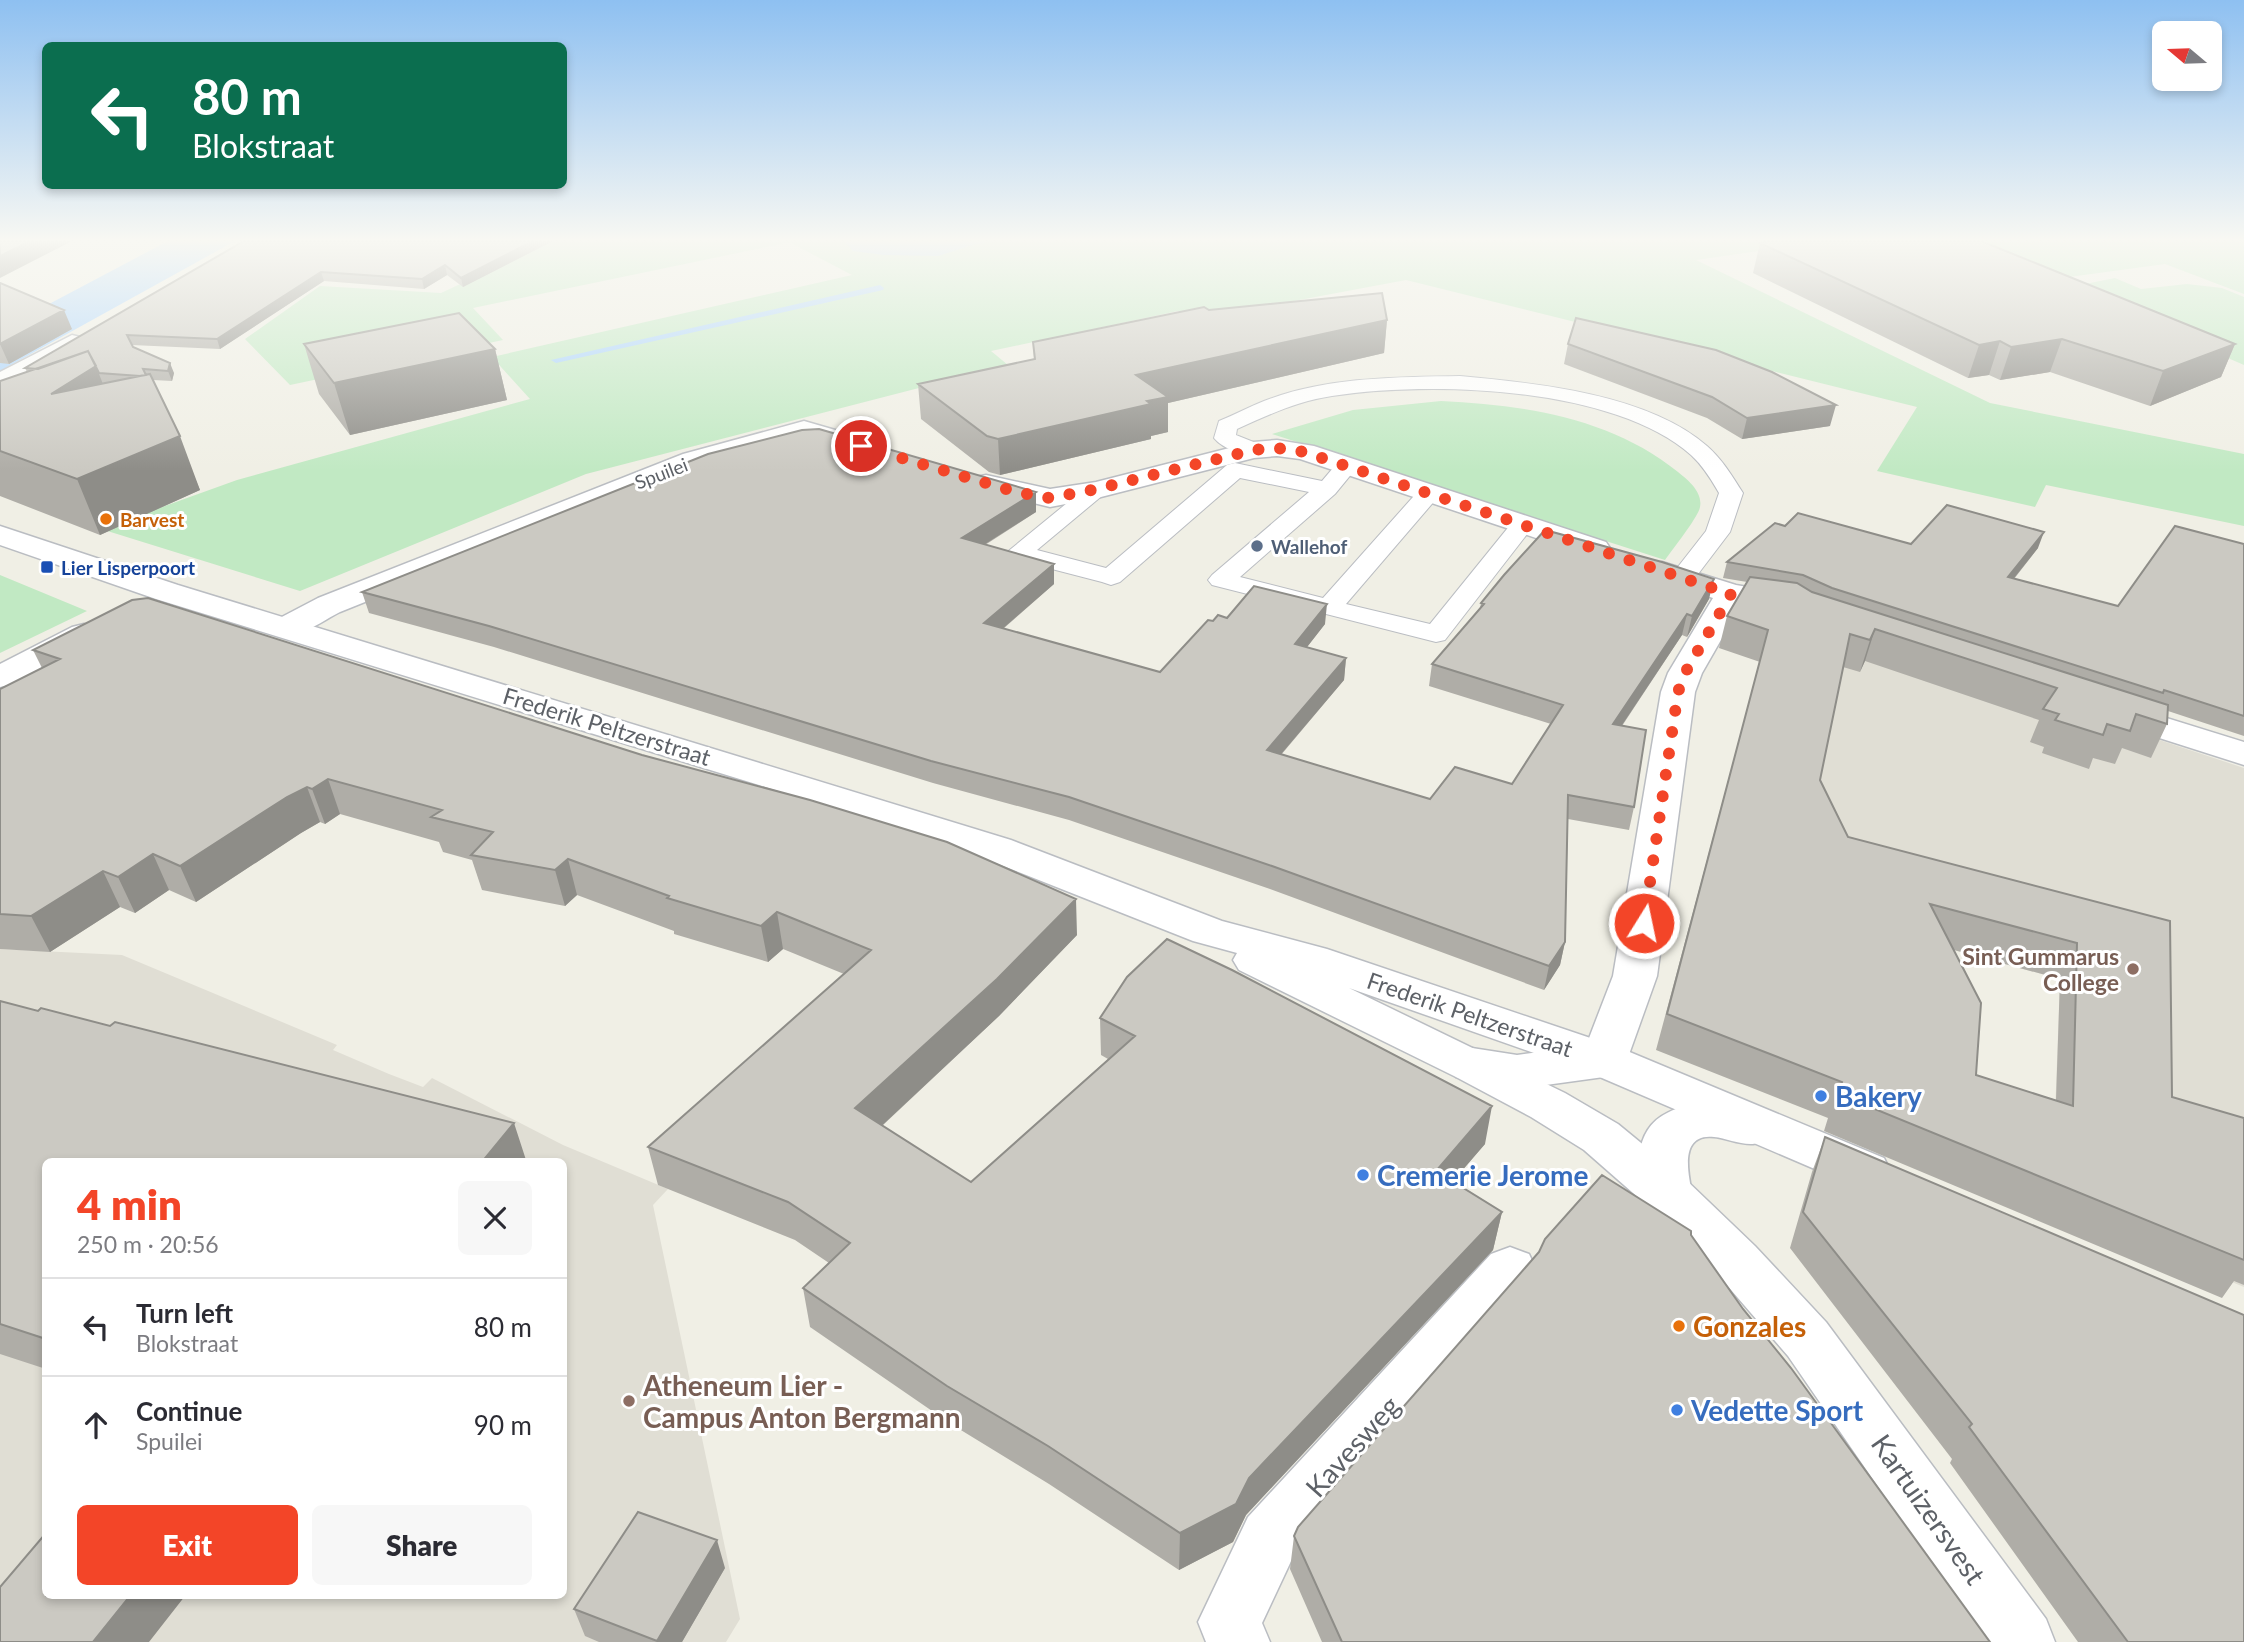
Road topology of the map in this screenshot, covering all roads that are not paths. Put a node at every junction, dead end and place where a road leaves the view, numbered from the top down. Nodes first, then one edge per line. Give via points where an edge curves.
1 (94, 329) edge
2 (0, 382) edge
3 (874, 450) edge
4 (1253, 450) junction
5 (1347, 466) junction
6 (964, 477) edge
7 (1097, 489) junction
8 (1326, 489) junction
9 (1429, 493) junction
10 (1523, 524) junction
11 (0, 535) edge
12 (1683, 577) junction
13 (167, 592) junction
14 (1731, 594) junction
15 (1329, 606) junction
16 (1815, 614) edge
17 (287, 627) junction
18 (0, 677) edge
19 (2085, 703) edge
20 (2244, 754) edge
21 (1208, 931) junction
22 (1604, 1060) junction
23 (1472, 1065) junction
24 (1758, 1127) junction
25 (1601, 1137) joint
26 (1906, 1190) edge
27 (1667, 1193) junction
28 (1510, 1269) dead end
29 (1238, 1642) edge
30 (2023, 1642) edge

1 - 2 street
3 - 17 street, Spuilei via 804,429 693,460 341,600
4 - 5 street via 1297,451
4 - 7 street
4 - 12 lane via 1225,438 1227,426 1247,413 1344,388 1458,383 1595,401 1690,444 1717,468 1731,493 1718,532
5 - 8 lane
5 - 9 street
6 - 7 street via 1050,498
7 - 8 lane via 1018,553 1111,577 1235,470
8 - 15 lane via 1221,580
9 - 10 street
9 - 15 lane
10 - 12 street
10 - 15 lane via 1436,635
11 - 13 street, Frederik Peltzerstraat
12 - 14 street
13 - 17 street, Frederik Peltzerstraat
13 - 18 street
14 - 16 street via 1798,604
14 - 22 street via 1678,692 1635,976
17 - 21 street, Frederik Peltzerstraat via 997,849
19 - 20 street
21 - 22 street, Frederik Peltzerstraat via 1312,960
21 - 23 street, Frederik Peltzerstraat via 1267,969
22 - 23 street, Frederik Peltzerstraat via 1517,1072
22 - 24 street
23 - 25 street, Frederik Peltzerstraat
24 - 26 street
24 - 27 street via 1710,1118 1682,1126 1668,1140 1661,1163
25 - 27 street, Kartuizersvest
27 - 30 street, Kartuizersvest via 1807,1339
28 - 29 street, Kavesweg via 1270,1538 1230,1622

